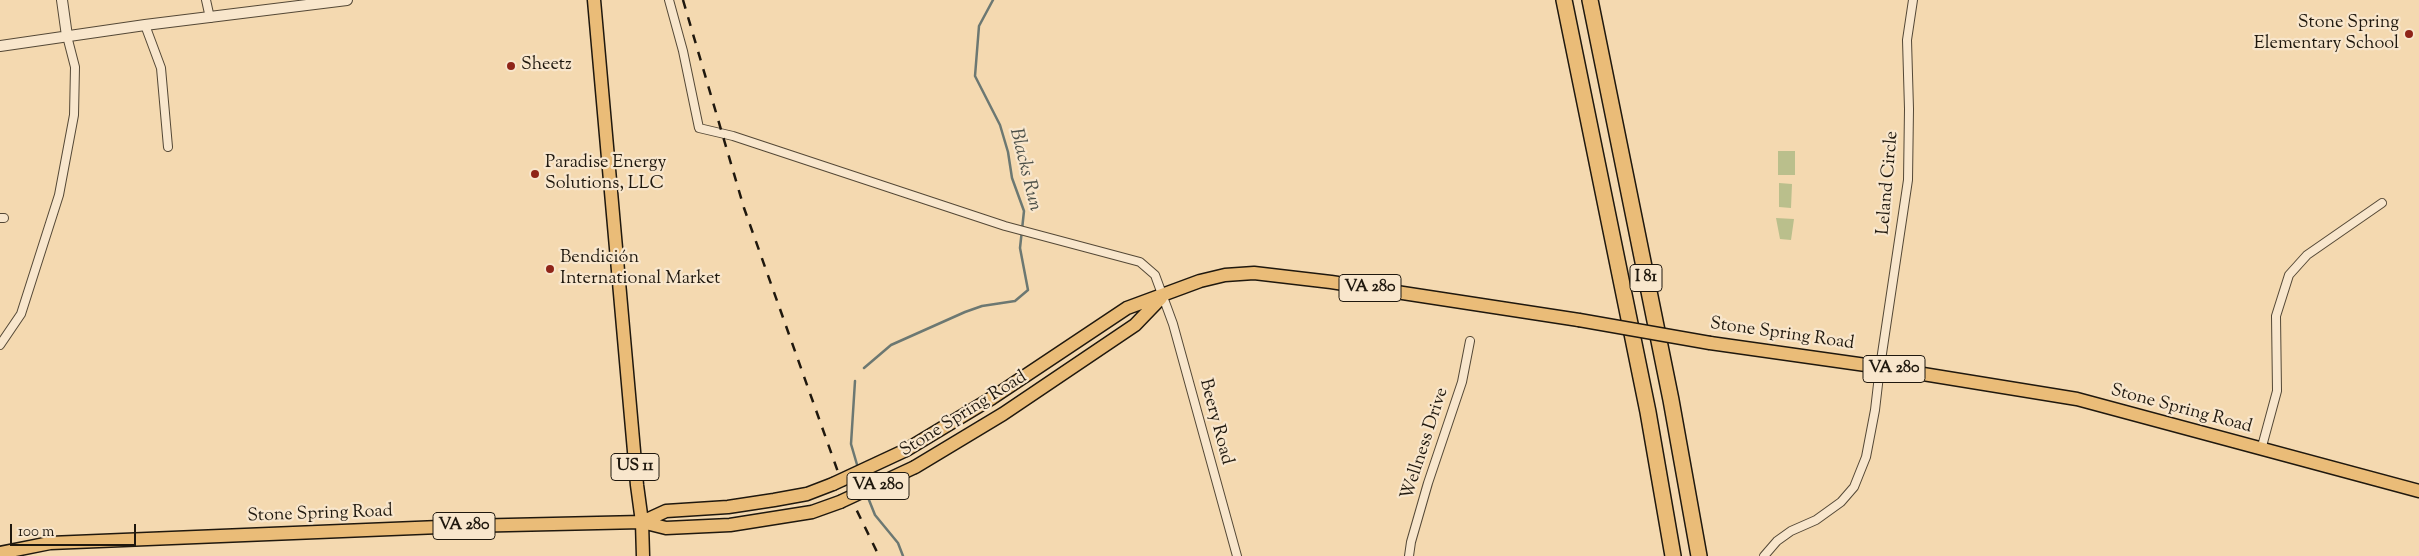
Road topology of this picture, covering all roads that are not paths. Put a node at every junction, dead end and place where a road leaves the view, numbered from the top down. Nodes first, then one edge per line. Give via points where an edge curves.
1 (62, 0) edge
2 (206, 0) edge
3 (347, 0) edge
4 (594, 0) edge
5 (669, 0) edge
6 (1564, 0) edge
7 (1590, 0) edge
8 (1913, 0) edge
9 (210, 18) junction
10 (145, 24) junction
11 (67, 36) junction
12 (0, 46) edge
13 (168, 147) dead end
14 (2382, 203) dead end
15 (1163, 296) junction
16 (1470, 341) dead end
17 (0, 345) edge
18 (1880, 367) junction
19 (2261, 450) junction
20 (2419, 491) edge
21 (642, 522) junction
22 (0, 553) edge
23 (643, 556) edge
24 (1237, 556) edge
25 (1410, 556) edge
26 (1673, 556) edge
27 (1699, 556) edge
28 (1764, 556) edge

1 - 11 street
2 - 9 street
3 - 9 street
4 - 21 main road, US 11
5 - 15 street via 700,128 1033,235 1140,262 1155,275
6 - 26 highway, I 81 via 1648,412
7 - 27 highway, I 81 via 1672,400
8 - 18 street, Leland Circle via 1907,40 1908,180
9 - 10 street
10 - 11 street
10 - 13 street via 161,68
11 - 12 street
11 - 17 street via 75,67 74,115 59,195 22,314
14 - 19 street via 2307,255 2290,275 2276,316 2277,390
15 - 18 main road, Stone Spring Road / VA 280, bridge via 1200,281 1225,275 1254,274 1331,282
15 - 21 main road, Stone Spring Road / VA 280, bridge via 1127,308 992,398 906,450 833,484 807,494 774,500 666,511
15 - 21 main road, Stone Spring Road / VA 280, bridge via 1135,325 1002,414 915,467 840,502 812,512 730,526 666,528
15 - 24 street, Beery Road
16 - 25 street, Wellness Drive via 1462,382 1428,483
18 - 19 main road, Stone Spring Road / VA 280 via 2077,399
18 - 28 street, Leland Circle via 1866,457 1854,487 1832,510 1791,531
19 - 20 main road, Stone Spring Road / VA 280
21 - 22 main road, Stone Spring Road / VA 280 via 50,542
21 - 23 main road, US 11

